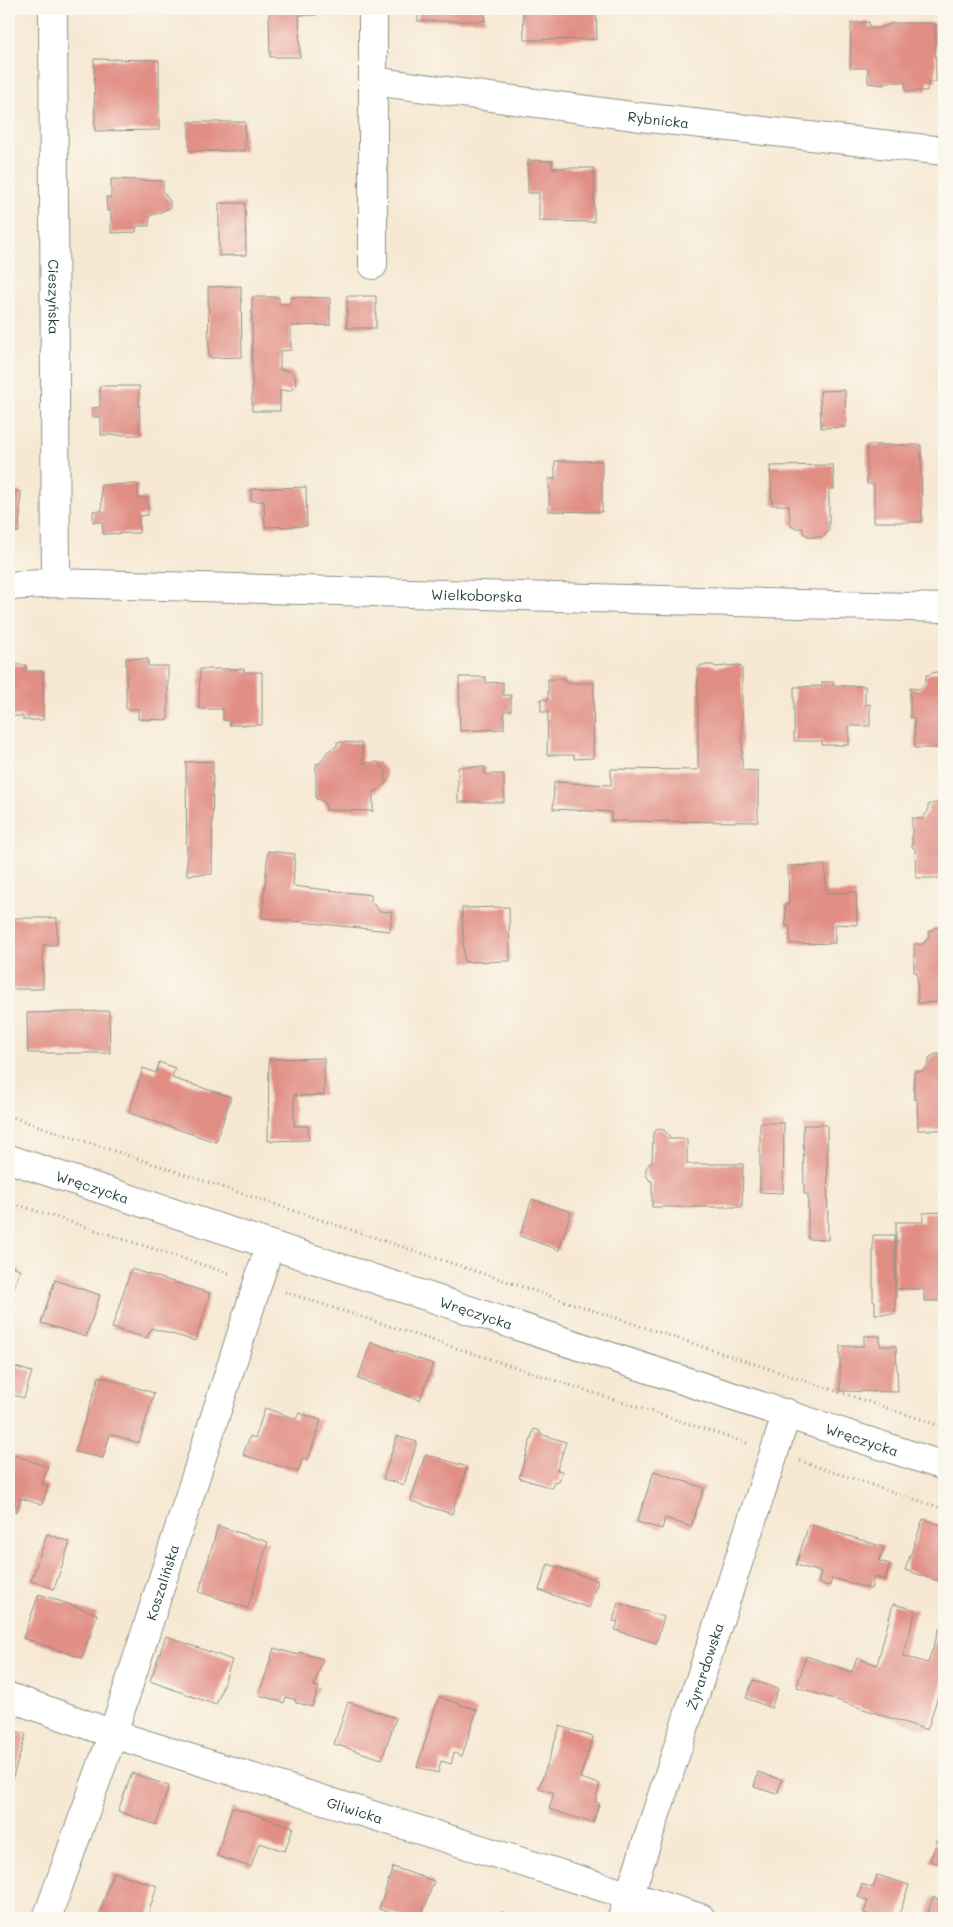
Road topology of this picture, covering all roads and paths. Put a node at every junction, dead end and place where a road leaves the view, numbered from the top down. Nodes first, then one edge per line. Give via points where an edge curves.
1 (53, 9) edge
2 (373, 9) edge
3 (373, 81) junction
4 (944, 151) edge
5 (373, 265) dead end
6 (56, 583) junction
7 (9, 586) edge
8 (944, 608) edge
9 (9, 1116) edge
10 (9, 1159) edge
11 (9, 1202) edge
12 (270, 1245) junction
13 (234, 1275) dead end
14 (279, 1290) dead end
15 (787, 1414) junction
16 (944, 1427) edge
17 (755, 1446) dead end
18 (801, 1461) dead end
19 (944, 1466) edge
20 (944, 1509) edge
21 (9, 1697) edge
22 (113, 1734) junction
23 (626, 1907) edge
24 (47, 1918) edge
25 (701, 1918) edge

1 - 6 street, Cieszyńska
2 - 3 street
3 - 4 street, Rybnicka via 640,117
3 - 5 street
6 - 7 street, Wielkoborska
6 - 8 street, Wielkoborska
9 - 16 path
10 - 12 street, Wręczycka
11 - 13 path
12 - 15 street, Wręczycka
12 - 22 street, Koszalińska
14 - 17 path
15 - 19 street, Wręczycka
15 - 23 street, Żyrardowska
18 - 20 path
21 - 22 street, Gliwicka
22 - 23 street, Gliwicka
22 - 24 street, Koszalińska
23 - 25 street, Gliwicka

